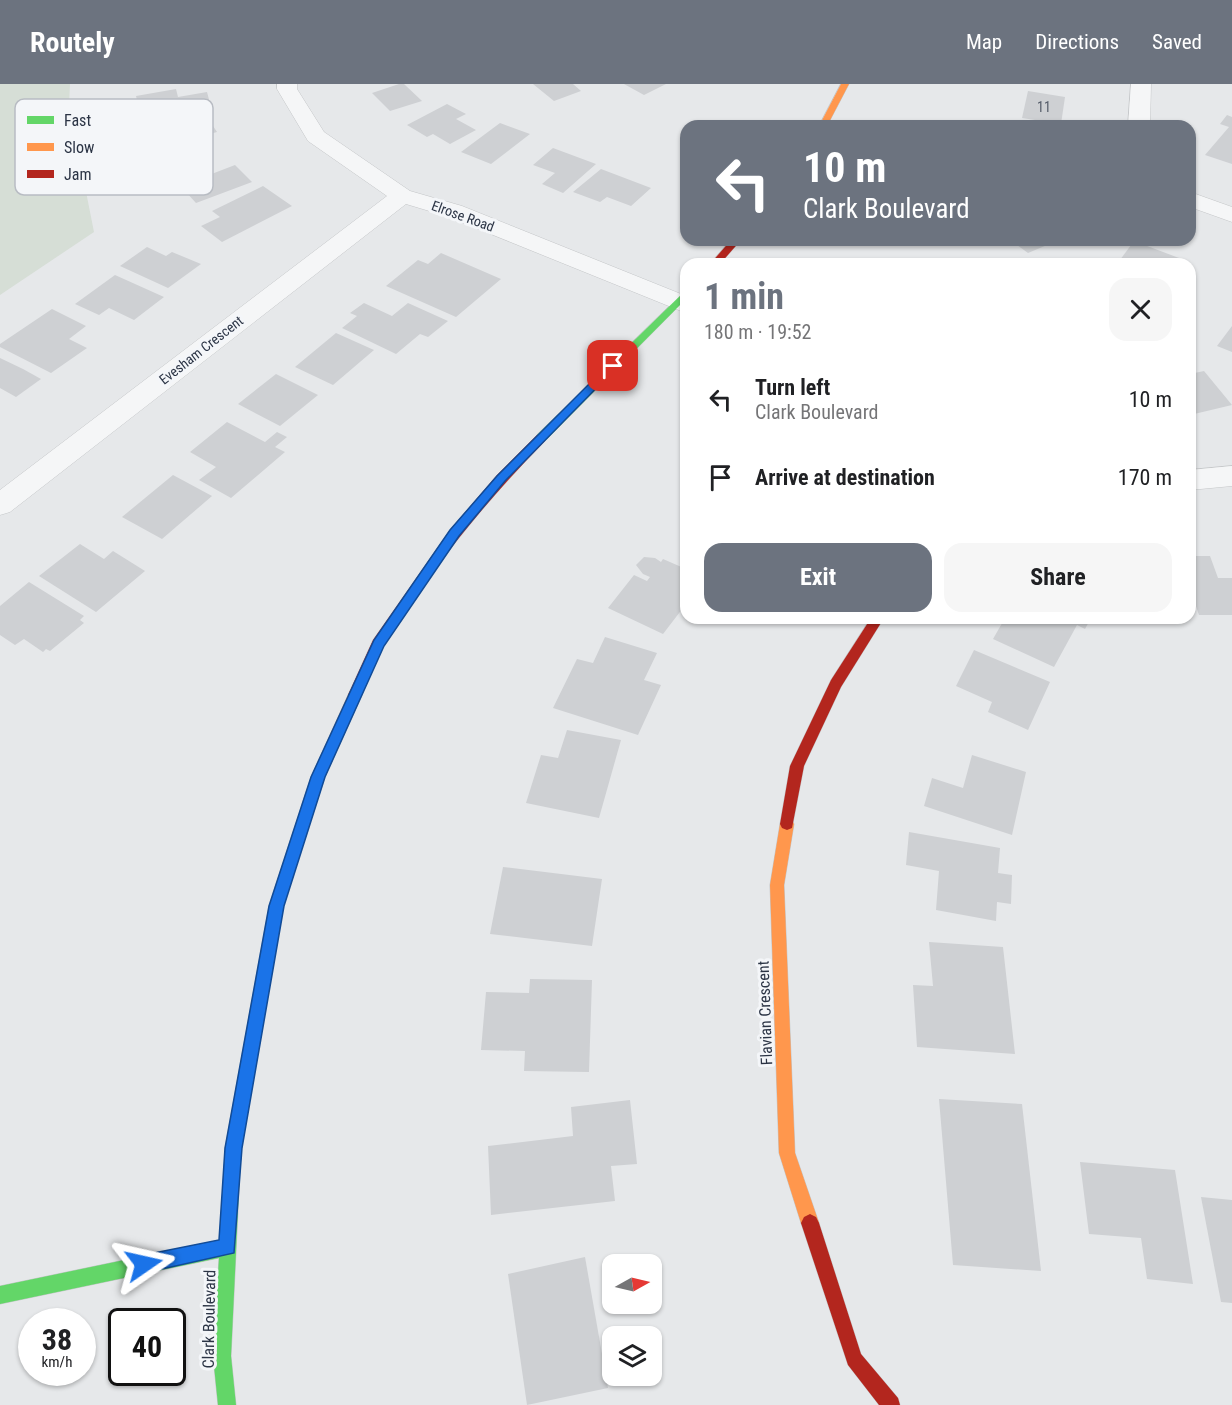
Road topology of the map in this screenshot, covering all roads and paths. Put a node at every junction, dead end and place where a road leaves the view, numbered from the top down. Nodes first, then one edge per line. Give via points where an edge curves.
1 (287, 84) edge
2 (845, 84) edge
3 (1141, 84) edge
4 (826, 120) edge
5 (1139, 120) edge
6 (402, 196) junction
7 (1196, 201) edge
8 (1232, 215) edge
9 (731, 246) edge
10 (720, 258) edge
11 (680, 299) edge
12 (680, 302) edge
13 (1232, 476) edge
14 (1196, 479) edge
15 (0, 505) edge
16 (874, 624) edge
17 (228, 1247) junction
18 (0, 1295) edge
19 (227, 1405) edge
20 (891, 1405) edge

1 - 6 street, Elrose Road via 316,136
2 - 4 street
3 - 5 street
6 - 11 street, Elrose Road via 454,211
6 - 15 street, Evesham Crescent
7 - 8 street
9 - 10 street
12 - 17 street, Clark Boulevard via 501,478 454,533 378,644 318,777 276,906 233,1148
13 - 14 street
16 - 20 street, Flavian Crescent via 836,684 797,766 777,885 787,1154 854,1359
17 - 18 street
17 - 19 street, Clark Boulevard via 222,1356

